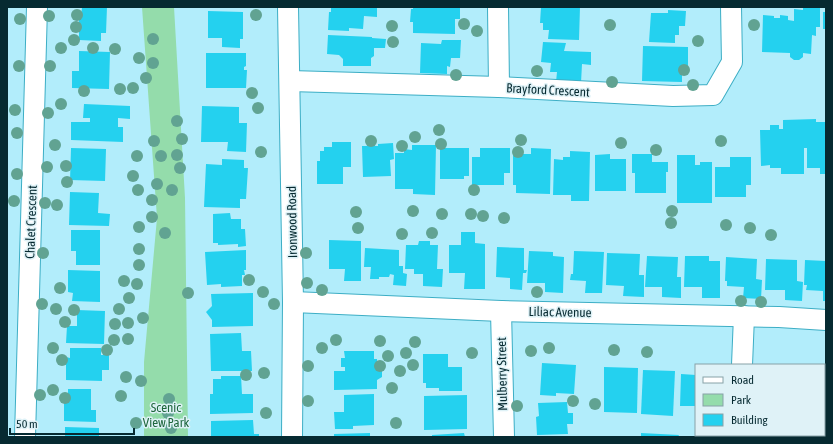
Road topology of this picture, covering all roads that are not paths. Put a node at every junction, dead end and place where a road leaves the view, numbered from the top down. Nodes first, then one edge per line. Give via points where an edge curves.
1 (37, 7) edge
2 (288, 7) edge
3 (498, 7) edge
4 (731, 7) edge
5 (290, 81) junction
6 (499, 87) junction
7 (293, 302) junction
8 (501, 311) junction
9 (744, 316) junction
10 (826, 320) edge
11 (742, 364) edge
12 (25, 437) edge
13 (292, 437) edge
14 (504, 437) edge

1 - 12 street, Chalet Crescent
2 - 5 street, Ironwood Road
3 - 6 street
4 - 6 street, Brayford Crescent via 732,62 713,95 673,96
5 - 6 street, Brayford Crescent
5 - 7 street, Ironwood Road
7 - 8 street, Liliac Avenue
7 - 13 street, Ironwood Road
8 - 9 street, Liliac Avenue
8 - 14 street, Mulberry Street
9 - 10 street, Liliac Avenue
9 - 11 street

